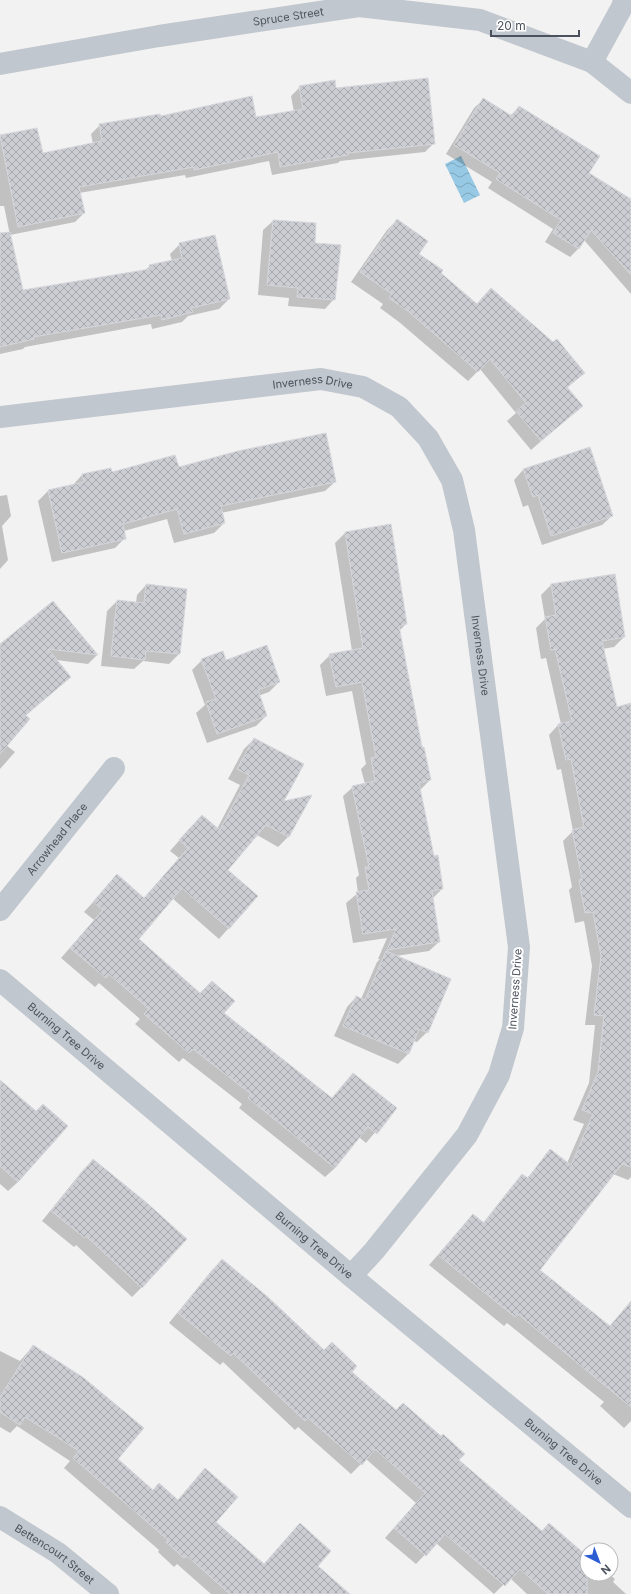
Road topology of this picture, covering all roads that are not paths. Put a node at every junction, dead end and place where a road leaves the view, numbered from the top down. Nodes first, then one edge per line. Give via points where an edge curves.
1 (624, 0) edge
2 (592, 62) junction
3 (0, 64) edge
4 (631, 93) edge
5 (0, 417) edge
6 (114, 768) dead end
7 (0, 910) edge
8 (0, 980) edge
9 (351, 1276) junction
10 (631, 1507) edge
11 (0, 1517) edge
12 (108, 1594) edge

1 - 2 street
2 - 3 street, Spruce Street via 480,20 359,6 159,36
2 - 4 street, Spruce Street
5 - 9 street, Inverness Drive via 321,380 363,387 398,407 428,438 452,480 464,530 519,947 513,1028 499,1075 467,1135
6 - 7 street, Arrowhead Place
8 - 9 street, Burning Tree Drive
9 - 10 street, Burning Tree Drive
11 - 12 street, Bettencourt Street via 58,1553

